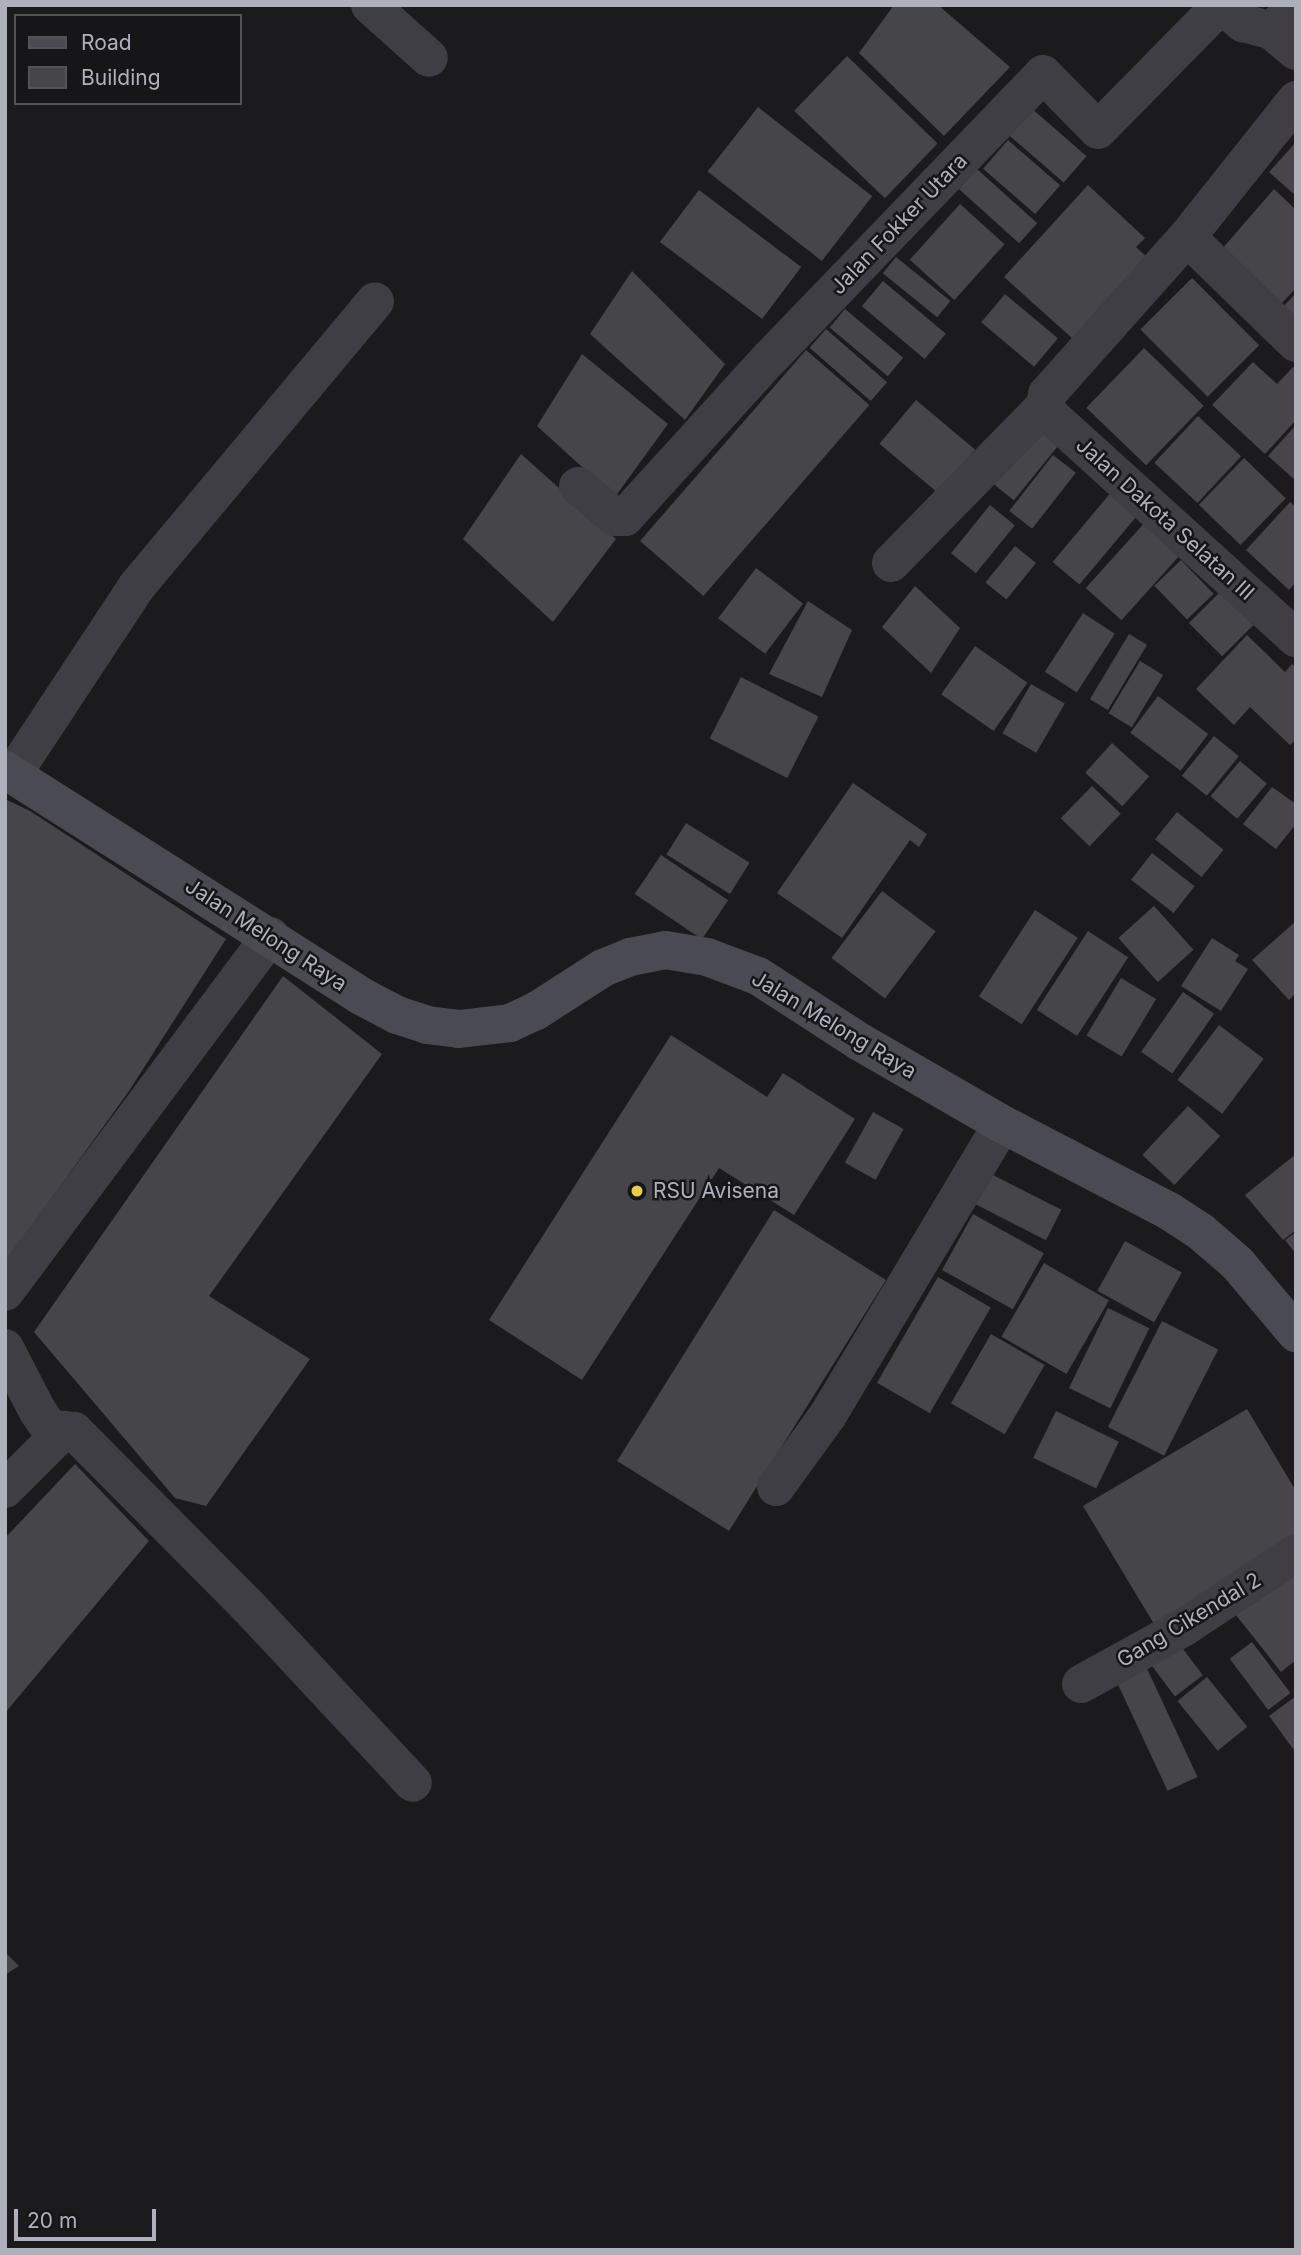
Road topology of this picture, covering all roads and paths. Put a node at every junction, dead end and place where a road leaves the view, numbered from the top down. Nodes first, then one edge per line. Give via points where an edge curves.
1 (370, 5) edge
2 (1222, 5) edge
3 (1288, 29) edge
4 (429, 58) dead end
5 (1296, 100) edge
6 (1187, 237) junction
7 (375, 301) dead end
8 (1296, 343) edge
9 (1046, 400) junction
10 (578, 486) dead end
11 (891, 563) dead end
12 (1296, 638) edge
13 (9, 772) edge
14 (270, 936) junction
15 (1002, 1124) junction
16 (5, 1292) edge
17 (1296, 1333) edge
18 (5, 1348) edge
19 (56, 1438) junction
20 (776, 1487) dead end
21 (5, 1489) edge
22 (1296, 1553) edge
23 (1081, 1684) dead end
24 (413, 1783) dead end

1 - 4 street
2 - 3 street via 1243,23
2 - 10 street, Jalan Fokker Utara via 1098,130 1043,74 769,359 625,517 615,517
5 - 6 street
6 - 8 street
6 - 9 street
7 - 13 street via 137,586
9 - 11 street
9 - 12 street, Jalan Dakota Selatan III via 1051,416
13 - 14 main road, Jalan Melong Raya
14 - 15 main road, Jalan Melong Raya via 397,1015 459,1029 510,1023 630,957 664,950 708,957 758,976 860,1042
14 - 16 street
15 - 17 main road, Jalan Melong Raya via 1158,1205 1201,1233 1237,1263
15 - 20 street via 828,1415
18 - 19 street
19 - 21 street
19 - 24 street via 63,1430 74,1431 247,1605
22 - 23 street, Gang Cikendal 2 via 1186,1626

